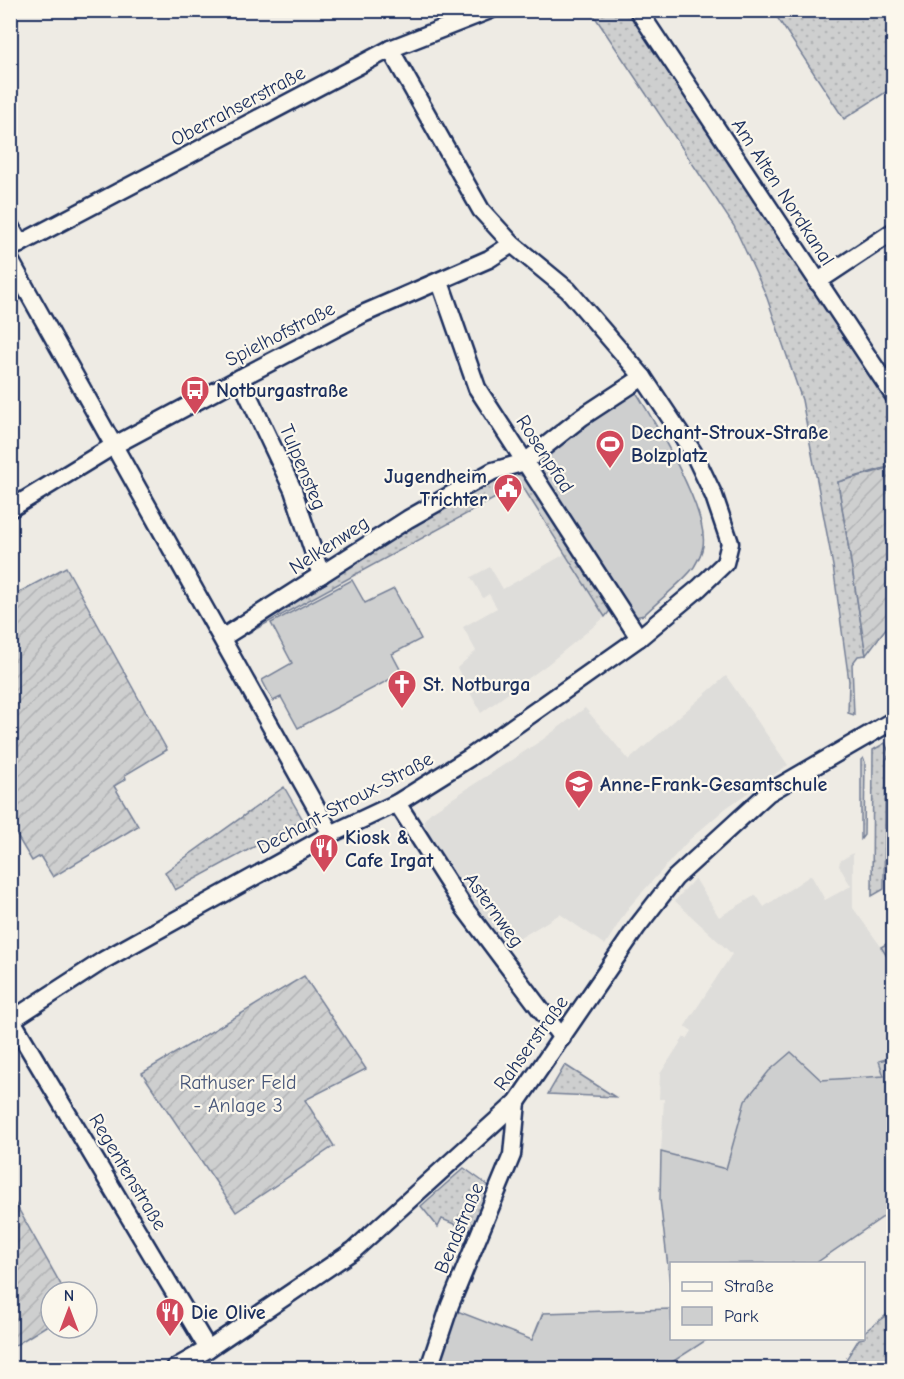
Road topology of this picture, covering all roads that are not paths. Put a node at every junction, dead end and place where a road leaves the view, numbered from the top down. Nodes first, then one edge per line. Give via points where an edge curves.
1 (490, 10) edge
2 (638, 10) edge
3 (390, 49) junction
4 (10, 226) edge
5 (894, 231) edge
6 (512, 244) junction
7 (15, 247) edge
8 (10, 260) edge
9 (440, 282) junction
10 (817, 282) junction
11 (643, 377) junction
12 (240, 378) junction
13 (894, 396) edge
14 (113, 446) junction
15 (525, 462) junction
16 (10, 509) edge
17 (321, 575) junction
18 (222, 638) junction
19 (639, 638) junction
20 (894, 720) edge
21 (397, 803) junction
22 (331, 834) junction
23 (11, 1019) edge
24 (562, 1038) junction
25 (517, 1102) junction
26 (208, 1349) junction
27 (176, 1368) edge
28 (429, 1368) edge

1 - 3 street, Oberrahserstraße
2 - 10 street, Am Alten Nordkanal
3 - 6 street, Dechant-Stroux-Straße via 481,210
3 - 7 street, Oberrahserstraße
4 - 7 street
5 - 10 street
6 - 9 street, Spielhofstraße
6 - 11 street, Dechant-Stroux-Straße via 568,290
8 - 14 street
9 - 12 street, Spielhofstraße via 365,314
9 - 15 street, Rosenpfad via 477,388
10 - 13 street, Am Alten Nordkanal
11 - 15 street, Nelkenweg via 582,417
11 - 19 street, Dechant-Stroux-Straße via 693,452 730,543 725,563
12 - 14 street, Spielhofstraße
12 - 17 street, Tulpensteg via 293,490
14 - 16 street, Spielhofstraße
14 - 18 street
15 - 17 street, Nelkenweg via 493,471
15 - 19 street, Rosenpfad
17 - 18 street, Nelkenweg
18 - 22 street
19 - 21 street, Dechant-Stroux-Straße via 469,758
20 - 24 street, Rahserstraße via 768,793 675,878
21 - 22 street, Dechant-Stroux-Straße
21 - 24 street, Asternweg via 465,909
22 - 23 street, Dechant-Stroux-Straße via 104,960
23 - 26 street, Regentenstraße
24 - 25 street, Rahserstraße
25 - 26 street, Rahserstraße via 354,1250
25 - 28 street, Bendstraße via 512,1155 450,1305
26 - 27 street, Rahserstraße

